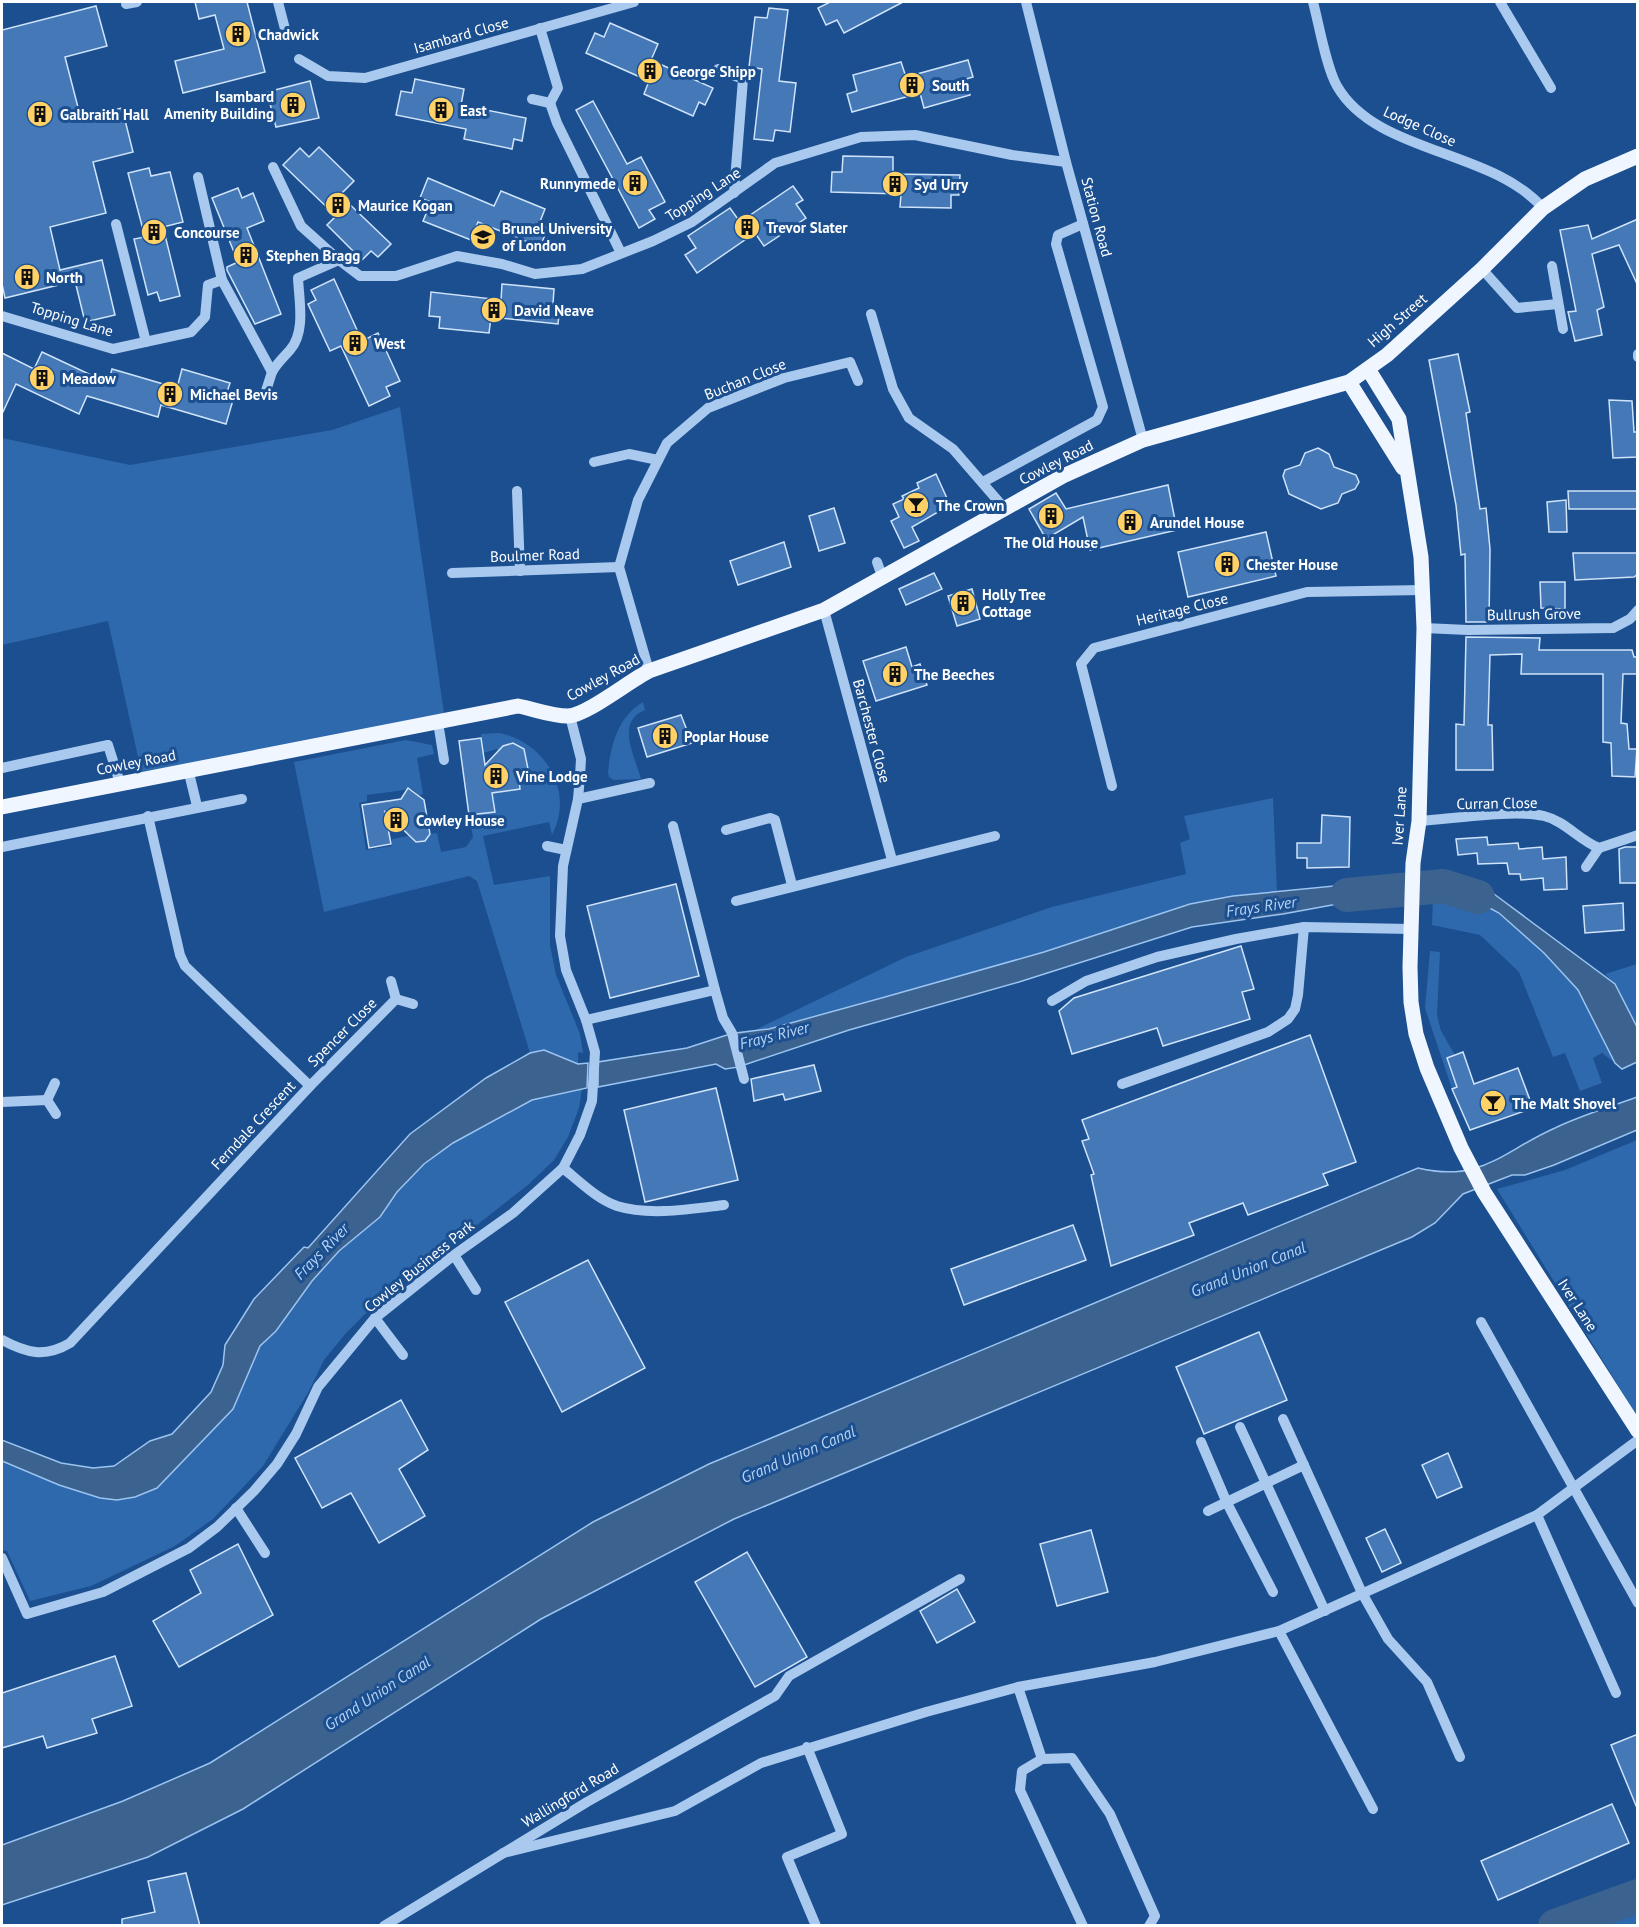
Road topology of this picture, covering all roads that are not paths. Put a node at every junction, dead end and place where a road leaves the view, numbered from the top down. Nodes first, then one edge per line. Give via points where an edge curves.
1 (278, 2) edge
2 (634, 2) edge
3 (1026, 2) edge
4 (1313, 2) edge
5 (1500, 2) edge
6 (540, 28) junction
7 (285, 29) dead end
8 (299, 58) dead end
9 (718, 69) dead end
10 (1551, 88) dead end
11 (532, 99) dead end
12 (550, 103) junction
13 (1638, 156) edge
14 (1066, 162) junction
15 (273, 167) dead end
16 (198, 177) dead end
17 (734, 193) junction
18 (1543, 208) junction
19 (116, 224) dead end
20 (1083, 224) junction
21 (621, 253) junction
22 (339, 260) junction
23 (1552, 266) dead end
24 (1482, 269) junction
25 (222, 280) junction
26 (1558, 304) junction
27 (871, 314) dead end
28 (2, 316) edge
29 (1563, 329) dead end
30 (146, 342) junction
31 (1368, 369) junction
32 (272, 372) junction
33 (858, 381) dead end
34 (1349, 382) junction
35 (265, 394) dead end
36 (1143, 440) junction
37 (658, 460) junction
38 (594, 462) dead end
39 (1407, 473) junction
40 (983, 482) junction
41 (518, 491) dead end
42 (1005, 509) junction
43 (877, 562) dead end
44 (619, 567) junction
45 (520, 571) junction
46 (452, 573) dead end
47 (883, 579) junction
48 (1423, 590) junction
49 (824, 610) junction
50 (1634, 615) edge
51 (1424, 628) junction
52 (1638, 630) edge
53 (649, 671) junction
54 (570, 716) junction
55 (438, 722) junction
56 (444, 760) dead end
57 (2, 768) edge
58 (188, 769) junction
59 (120, 783) junction
60 (650, 783) dead end
61 (1112, 786) dead end
62 (242, 799) dead end
63 (578, 799) junction
64 (197, 806) junction
65 (2, 807) edge
66 (148, 816) junction
67 (1419, 821) junction
68 (673, 826) dead end
69 (726, 830) dead end
70 (1638, 835) edge
71 (996, 836) dead end
72 (547, 846) dead end
73 (2, 847) edge
74 (1599, 848) junction
75 (566, 850) junction
76 (892, 860) junction
77 (1586, 867) dead end
78 (792, 885) junction
79 (736, 901) dead end
80 (1304, 927) junction
81 (1411, 929) junction
82 (391, 981) dead end
83 (715, 990) junction
84 (396, 999) junction
85 (1052, 1001) dead end
86 (413, 1004) dead end
87 (586, 1020) junction
88 (744, 1079) dead end
89 (55, 1083) dead end
90 (1122, 1084) dead end
91 (310, 1086) junction
92 (47, 1100) junction
93 (2, 1102) edge
94 (56, 1114) dead end
95 (563, 1168) junction
96 (724, 1205) dead end
97 (454, 1255) junction
98 (476, 1290) dead end
99 (375, 1318) junction
100 (1481, 1322) dead end
101 (2, 1340) edge
102 (403, 1354) dead end
103 (1283, 1419) dead end
104 (1240, 1427) dead end
105 (1638, 1431) edge
106 (1638, 1440) edge
107 (1201, 1442) dead end
108 (1304, 1465) junction
109 (1267, 1483) junction
110 (1574, 1489) junction
111 (1227, 1503) junction
112 (236, 1508) junction
113 (1208, 1511) dead end
114 (1537, 1515) junction
115 (265, 1553) dead end
116 (2, 1558) edge
117 (960, 1579) dead end
118 (1273, 1592) dead end
119 (1362, 1593) junction
120 (1638, 1603) edge
121 (1325, 1611) junction
122 (1279, 1631) junction
123 (1018, 1687) junction
124 (1616, 1693) dead end
125 (807, 1747) junction
126 (1460, 1757) dead end
127 (1042, 1759) junction
128 (1372, 1809) dead end
129 (503, 1853) junction
130 (384, 1926) edge
131 (816, 1926) edge
132 (1083, 1926) edge
133 (1149, 1926) edge

1 - 7 street
2 - 6 street, Isambard Close
3 - 14 street, Station Road
4 - 18 street, Lodge Close via 1335,83 1357,111 1383,128 1498,175 1524,189
5 - 10 street
6 - 8 street, Isambard Close via 365,78 328,76
6 - 12 street via 558,88
9 - 17 street via 743,79
11 - 12 street
12 - 21 street
13 - 18 main road, High Street via 1585,178
14 - 17 street, Topping Lane via 915,135 861,136 775,163
14 - 20 street, Station Road
15 - 22 street, Topping Lane via 301,226
16 - 25 street
17 - 21 street, Topping Lane via 692,222
18 - 24 main road, High Street
19 - 30 street
20 - 36 street, Station Road
20 - 40 street via 1058,235 1056,243 1103,407 1097,420
21 - 22 street, Topping Lane via 582,269 535,274 457,256 396,276 360,276
22 - 32 street via 298,278 300,332
23 - 26 street
24 - 26 street via 1517,308
24 - 31 main road, High Street
25 - 30 street, Topping Lane via 208,285 205,317 191,332
25 - 32 street
26 - 29 street
27 - 40 street via 893,389 909,418 953,448
28 - 30 street, Topping Lane via 113,349
31 - 34 main road, High Street
31 - 39 main road, Iver Lane via 1399,419
32 - 35 street
33 - 37 street, Buchan Close via 850,362 784,378 708,408 667,442
34 - 36 main road, High Street
34 - 39 main road, Iver Lane
36 - 42 main road, Cowley Road via 1063,476
37 - 38 street via 629,454
37 - 44 street, Buchan Close via 638,500
39 - 48 main road, Iver Lane via 1415,508
40 - 42 street
41 - 45 street
42 - 47 main road, Cowley Road
43 - 47 street
44 - 45 street, Boulmer Road
44 - 53 street
45 - 46 street, Boulmer Road
47 - 49 main road, Cowley Road
48 - 51 main road, Iver Lane
48 - 61 street, Heritage Close via 1307,592 1094,648 1081,664
49 - 53 main road, Cowley Road
49 - 76 street, Barchester Close
50 - 51 street, Bullrush Grove via 1613,628
50 - 52 street
51 - 67 main road, Iver Lane
53 - 54 main road, Cowley Road
54 - 55 main road, Cowley Road via 518,706
54 - 63 street via 580,759
55 - 56 street
55 - 58 main road, Cowley Road
57 - 59 street via 108,745
58 - 59 main road, Cowley Road
58 - 64 street
59 - 65 main road, Cowley Road
60 - 63 street
62 - 64 street
63 - 75 street
64 - 66 street
66 - 73 street
66 - 91 street, Ferndale Crescent via 185,966
67 - 74 street, Curran Close via 1517,814 1544,816
67 - 81 main road, Iver Lane
68 - 83 street
69 - 78 street via 775,820
70 - 74 street
71 - 76 street
72 - 75 street
74 - 77 street
75 - 87 street via 560,936 566,970
76 - 78 street
78 - 79 street
80 - 81 street
80 - 85 street via 1157,957 1086,981
80 - 90 street via 1298,995 1288,1019 1268,1032
81 - 105 main road, Iver Lane via 1411,1002 1416,1034 1464,1154 1488,1198
82 - 84 street
83 - 87 street
83 - 88 street
84 - 86 street
84 - 91 street, Spencer Close
87 - 95 street, Cowley Business Park via 595,1052 592,1095 580,1135
89 - 92 street
91 - 101 street, Ferndale Crescent via 70,1343 44,1354
92 - 93 street
92 - 94 street
95 - 96 street via 616,1206 656,1210
95 - 97 street, Cowley Business Park via 513,1213
97 - 98 street
97 - 99 street, Cowley Business Park
99 - 102 street
99 - 112 street, Cowley Business Park via 318,1387 277,1464
100 - 110 street
103 - 108 street
104 - 109 street
106 - 110 street
107 - 111 street
108 - 109 street
108 - 119 street
109 - 111 street
109 - 121 street
110 - 114 street
110 - 120 street
111 - 113 street
111 - 118 street
112 - 115 street
112 - 116 street, Cowley Business Park via 189,1548 133,1577 103,1592 27,1614
114 - 119 street
114 - 124 street
117 - 129 street, Wallingford Road via 789,1676 775,1696
119 - 121 street
119 - 126 street via 1388,1639 1427,1682
121 - 122 street
122 - 123 street via 1155,1662
122 - 128 street
123 - 125 street
123 - 127 street
125 - 129 street via 761,1763 675,1811
125 - 131 street via 842,1834 788,1857
127 - 132 street via 1022,1771 1020,1790
127 - 133 street via 1072,1758 1110,1814 1155,1916
129 - 130 street, Wallingford Road

